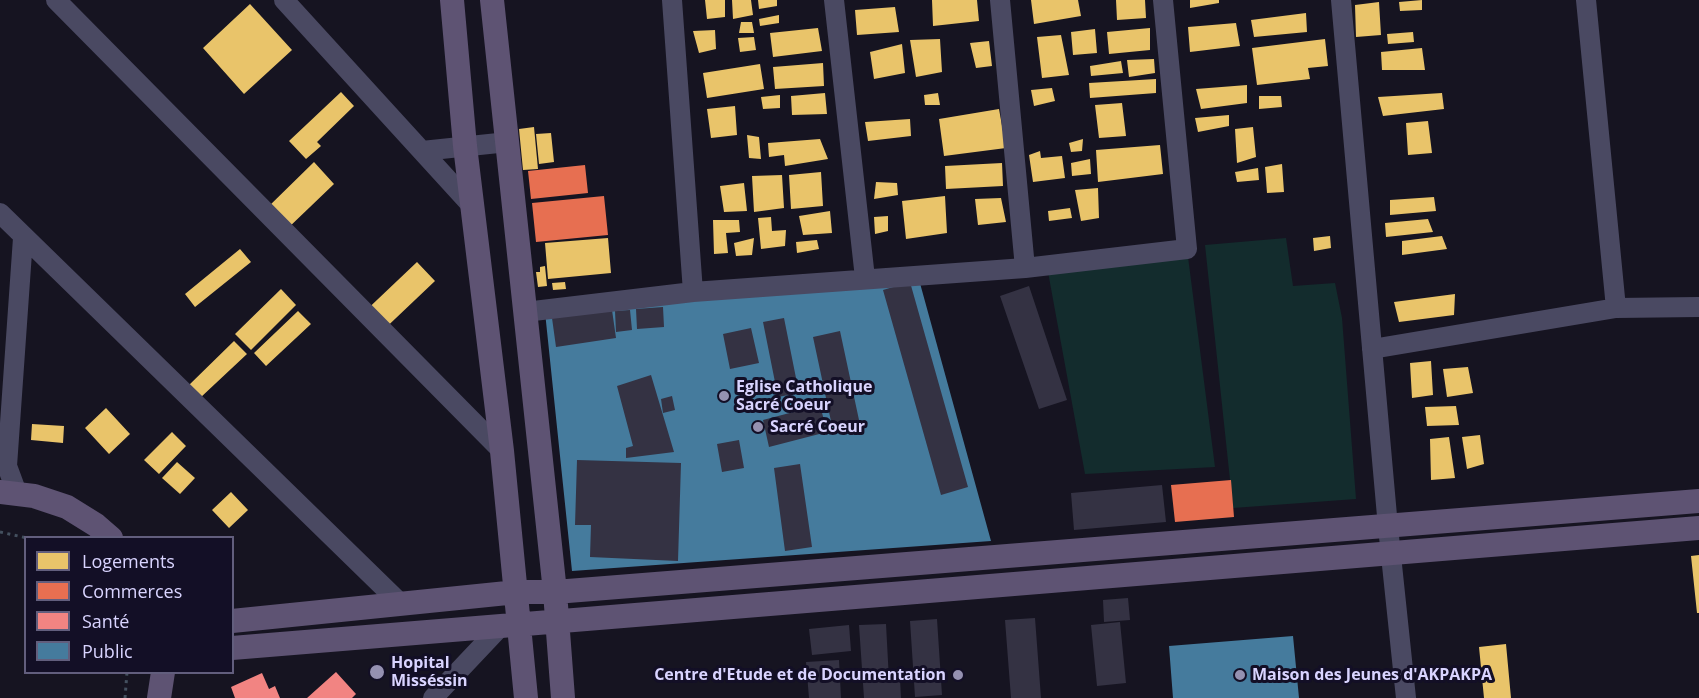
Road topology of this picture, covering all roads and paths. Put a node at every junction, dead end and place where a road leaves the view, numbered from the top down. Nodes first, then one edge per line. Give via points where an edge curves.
1 (56, 0) edge
2 (284, 0) edge
3 (452, 0) edge
4 (492, 0) edge
5 (672, 0) edge
6 (834, 0) edge
7 (999, 0) edge
8 (1162, 0) edge
9 (1341, 0) edge
10 (1586, 0) edge
11 (508, 142) junction
12 (465, 146) junction
13 (422, 151) junction
14 (472, 206) junction
15 (0, 213) edge
16 (23, 238) junction
17 (1025, 268) junction
18 (865, 279) junction
19 (693, 292) junction
20 (1699, 306) edge
21 (1616, 308) junction
22 (525, 312) junction
23 (1372, 349) junction
24 (502, 450) junction
25 (3, 462) edge
26 (8, 493) edge
27 (1699, 501) edge
28 (1388, 527) junction
29 (1699, 528) edge
30 (0, 532) edge
31 (24, 536) edge
32 (110, 536) edge
33 (1392, 554) junction
34 (517, 591) junction
35 (555, 592) junction
36 (400, 603) junction
37 (234, 621) edge
38 (558, 621) junction
39 (511, 624) junction
40 (234, 648) edge
41 (127, 674) edge
42 (163, 674) edge
43 (125, 698) edge
44 (159, 698) edge
45 (433, 698) edge
46 (526, 698) edge
47 (563, 698) edge
48 (1406, 698) edge

1 - 24 street
2 - 13 street
3 - 12 main road
4 - 11 main road
5 - 19 street
6 - 18 street
7 - 17 street
8 - 17 street via 1187,249
9 - 23 street
10 - 21 street
11 - 12 street
11 - 22 main road
12 - 13 street
12 - 14 main road
13 - 14 street
14 - 24 main road
15 - 16 street
16 - 25 street
16 - 36 street
17 - 18 street
18 - 19 street
19 - 22 street
20 - 21 street
21 - 23 street
22 - 35 main road
23 - 28 street
24 - 34 main road
25 - 26 street
26 - 32 main road via 67,507
27 - 28 main road
28 - 33 street
28 - 35 main road
29 - 33 main road
30 - 31 path
33 - 38 main road
33 - 48 street
34 - 35 main road
34 - 36 main road
34 - 39 main road
35 - 38 main road
36 - 37 main road
38 - 39 main road
38 - 47 main road
39 - 40 main road
39 - 45 street
39 - 46 main road
41 - 43 path
42 - 44 main road

